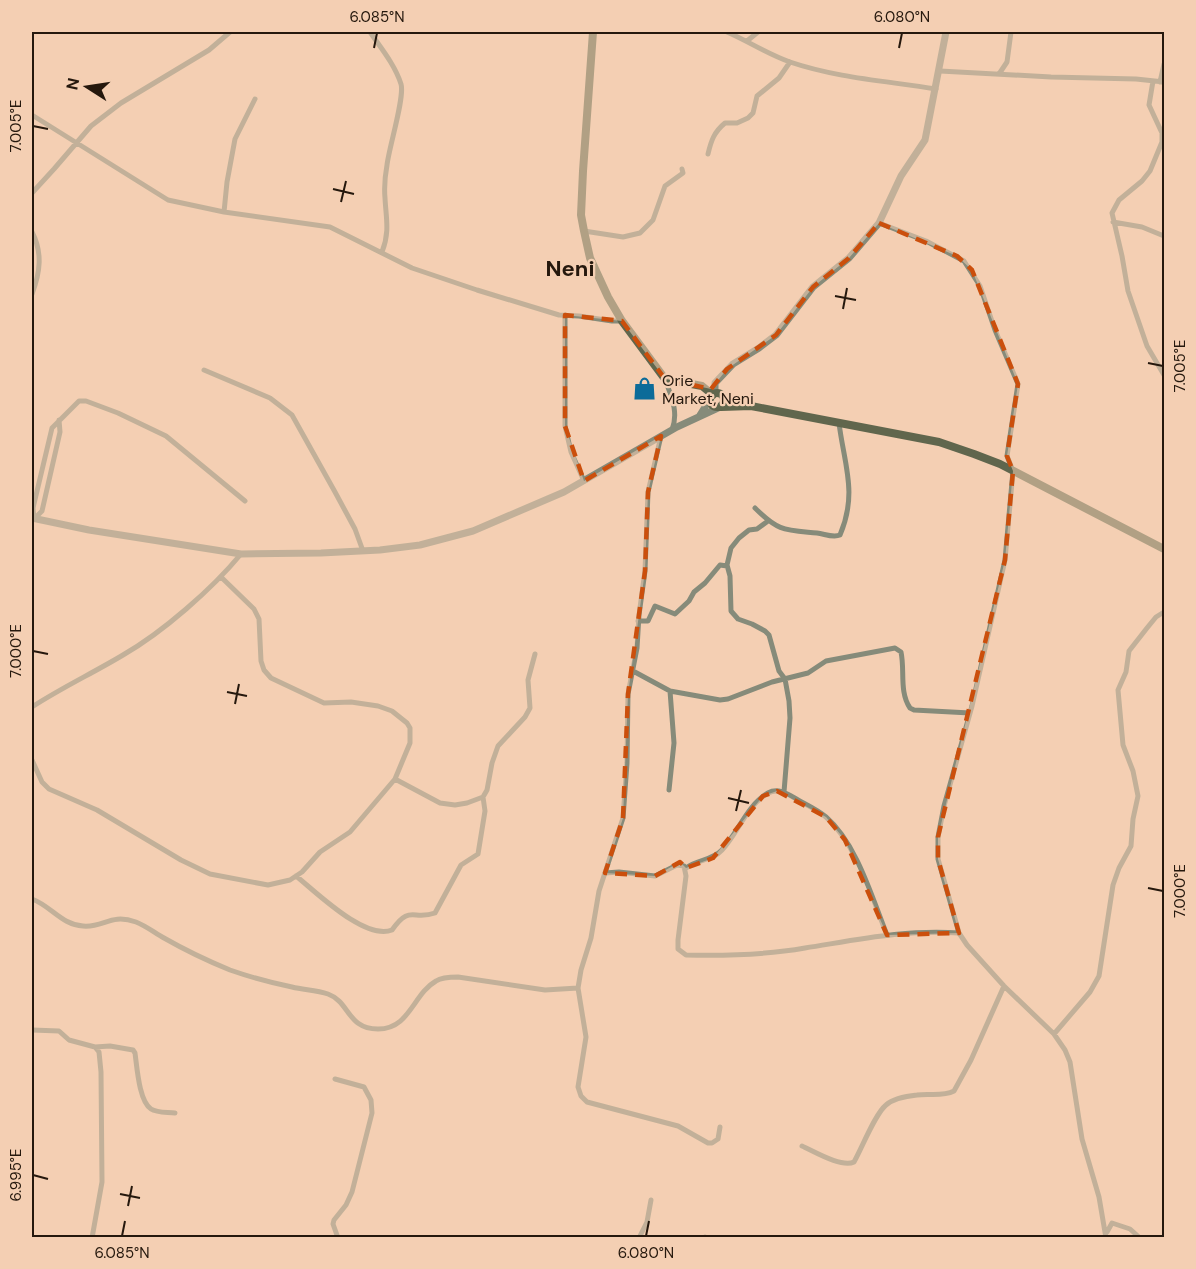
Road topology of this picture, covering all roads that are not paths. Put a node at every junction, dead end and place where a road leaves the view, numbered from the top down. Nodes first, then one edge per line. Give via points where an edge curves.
1 (230, 32) edge
2 (370, 32) edge
3 (593, 32) edge
4 (727, 32) edge
5 (758, 32) edge
6 (946, 32) edge
7 (1011, 32) edge
8 (747, 40) junction
9 (790, 62) junction
10 (1007, 62) junction
11 (1164, 64) edge
12 (940, 71) junction
13 (999, 74) junction
14 (1016, 75) junction
15 (1152, 81) junction
16 (1162, 82) edge
17 (936, 89) junction
18 (255, 99) dead end
19 (32, 115) edge
20 (76, 143) junction
21 (708, 154) dead end
22 (682, 169) dead end
23 (32, 193) edge
24 (224, 212) junction
25 (1113, 222) junction
26 (879, 223) junction
27 (584, 231) junction
28 (32, 232) edge
29 (1164, 236) edge
30 (382, 252) junction
31 (32, 294) edge
32 (565, 315) junction
33 (622, 321) junction
34 (204, 370) dead end
35 (1164, 375) edge
36 (665, 379) junction
37 (715, 396) junction
38 (751, 406) junction
39 (719, 407) junction
40 (700, 415) junction
41 (839, 423) junction
42 (672, 430) junction
43 (661, 436) junction
44 (1013, 471) junction
45 (584, 481) junction
46 (245, 501) dead end
47 (755, 508) dead end
48 (33, 519) edge
49 (768, 521) junction
50 (1164, 549) edge
51 (363, 551) junction
52 (241, 554) junction
53 (727, 566) junction
54 (221, 577) junction
55 (1164, 612) edge
56 (638, 621) junction
57 (535, 654) dead end
58 (633, 671) junction
59 (785, 679) junction
60 (670, 692) junction
61 (32, 707) edge
62 (970, 712) junction
63 (32, 759) edge
64 (395, 778) junction
65 (669, 790) dead end
66 (783, 792) junction
67 (483, 797) junction
68 (686, 868) junction
69 (605, 873) junction
70 (296, 876) junction
71 (32, 899) edge
72 (959, 933) junction
73 (887, 935) junction
74 (1004, 986) junction
75 (578, 988) junction
76 (32, 1030) edge
77 (1054, 1034) junction
78 (95, 1047) junction
79 (335, 1079) dead end
80 (175, 1113) dead end
81 (720, 1127) dead end
82 (802, 1146) dead end
83 (651, 1200) dead end
84 (1106, 1235) edge
85 (92, 1238) edge
86 (338, 1238) edge
87 (639, 1238) edge
88 (1140, 1238) edge

1 - 20 street via 209,50 121,103
2 - 30 street via 394,69 402,94 387,166 388,230
3 - 27 main road via 582,182
4 - 8 street
5 - 8 street
6 - 12 street
7 - 10 street
8 - 9 street
9 - 17 street via 850,78
9 - 21 street via 779,78 757,96 753,113 720,127
10 - 13 street
10 - 14 street
11 - 16 street
12 - 13 street
12 - 17 street
13 - 14 street
14 - 15 street
15 - 16 street
15 - 25 street via 1149,105 1162,142 1150,171 1114,206
17 - 26 street via 925,140 901,176
18 - 24 street via 235,139
19 - 20 street
20 - 23 street
20 - 24 street via 168,200
22 - 27 street via 683,173 665,186 653,220 640,233 623,237
24 - 30 street via 330,227
25 - 29 street
25 - 35 street via 1128,291 1147,346
26 - 37 street via 849,258 813,287 776,335 727,369 715,383
26 - 44 street via 957,256 972,270 1018,384 1007,456
27 - 33 main road via 598,277
28 - 31 street via 40,262
30 - 32 street via 412,268
32 - 33 street
32 - 45 street via 565,426
33 - 36 main road
34 - 51 street via 270,398 292,415
36 - 37 main road via 702,386
36 - 42 street via 673,400
37 - 38 main road
37 - 39 main road via 713,406
37 - 39 main road via 724,403
37 - 40 street
38 - 39 main road
38 - 41 main road
39 - 40 street
40 - 42 street
41 - 44 main road via 939,442
41 - 49 street via 850,483 848,513 840,535 788,531
42 - 43 street
43 - 45 street
43 - 56 street via 648,492 645,571
44 - 50 main road
44 - 62 street via 1005,560
45 - 51 street via 465,534 420,545
46 - 48 street via 166,436 79,401 59,420 60,432 42,511
47 - 49 street
48 - 52 street
49 - 53 street via 739,538 731,548
51 - 52 street
52 - 54 street
53 - 56 street via 716,568 675,614 655,606 648,621
53 - 59 street via 731,611 738,619 769,635
54 - 61 street via 125,654
54 - 64 street via 254,609 259,619 261,661 271,678 324,703 378,706 407,723 410,744
55 - 77 street via 1129,651 1118,690 1123,745 1138,796 1131,846 1113,885 1099,976
56 - 58 street
57 - 67 street via 528,680 530,708 498,746
58 - 60 street
58 - 69 street via 628,694 623,818
59 - 60 street via 720,700
59 - 62 street via 808,674 826,662 895,648 901,652 903,693 910,708
59 - 66 street via 790,718
60 - 65 street via 674,743
62 - 72 street via 938,837 940,870
63 - 70 street via 49,789 97,810 201,871 268,885
64 - 67 street via 440,803 467,804
64 - 70 street via 350,832 320,852
66 - 68 street via 763,796 722,851
66 - 73 street via 826,817 845,840 862,871
67 - 70 street via 485,811 478,854 461,865 435,913 405,915 392,930 381,931 343,915
68 - 69 street via 677,865 655,876
68 - 73 street via 678,949 686,954 753,955
69 - 75 street
71 - 75 street via 69,923 93,926 114,919 138,923 231,970 332,995 356,1023 376,1029 400,1022 426,989 444,978 545,990
72 - 73 street
72 - 74 street
74 - 77 street
74 - 82 street via 954,1091 904,1097 886,1104 850,1165
75 - 81 street via 586,1037 578,1087 584,1099 678,1126 708,1143 718,1139
76 - 78 street via 59,1031 69,1040
77 - 84 street via 1070,1062
78 - 80 street via 132,1050 146,1104 155,1111
78 - 85 street via 101,1072 102,1182
79 - 86 street via 364,1087 372,1113 352,1192 334,1220
83 - 87 street via 648,1222
84 - 88 street via 1112,1223 1130,1229

